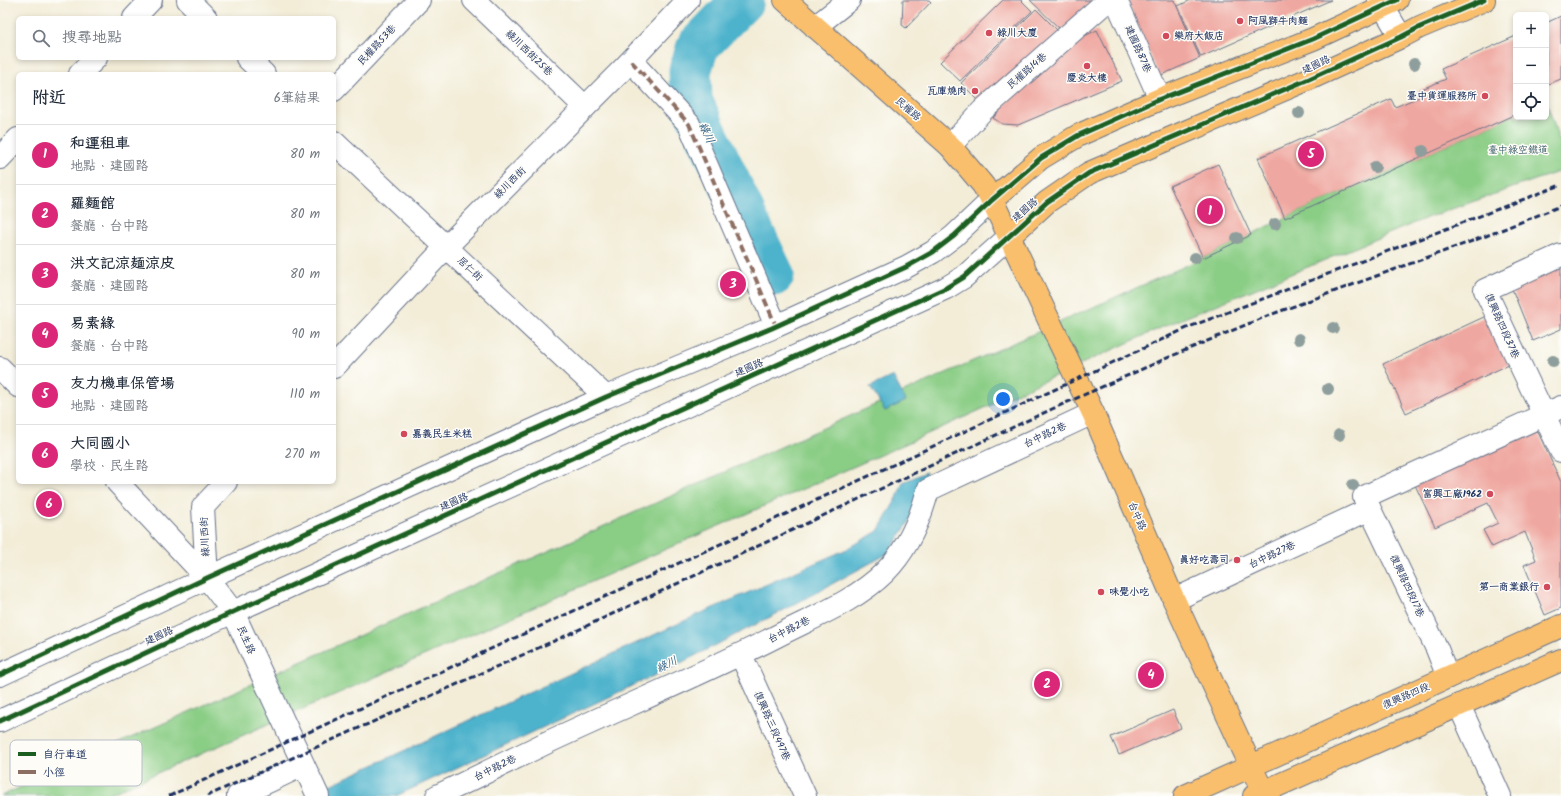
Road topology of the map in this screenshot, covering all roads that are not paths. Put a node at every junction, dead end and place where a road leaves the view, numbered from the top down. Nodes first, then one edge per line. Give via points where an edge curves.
1 (151, 0) edge
2 (188, 0) edge
3 (419, 0) edge
4 (474, 0) edge
5 (688, 0) edge
6 (785, 0) edge
7 (849, 0) edge
8 (1108, 0) edge
9 (1116, 0) edge
10 (1484, 0) edge
11 (1386, 2) edge
12 (136, 16) edge
13 (204, 16) edge
14 (815, 27) junction
15 (1401, 37) junction
16 (94, 60) edge
17 (249, 60) edge
18 (631, 61) junction
19 (82, 72) edge
20 (262, 72) edge
21 (336, 88) edge
22 (1160, 99) junction
23 (585, 107) junction
24 (16, 141) edge
25 (336, 144) edge
26 (950, 146) junction
27 (0, 158) edge
28 (992, 200) junction
29 (1010, 236) junction
30 (446, 247) junction
31 (1561, 255) edge
32 (776, 326) junction
33 (336, 365) edge
34 (0, 368) edge
35 (16, 384) edge
36 (606, 397) junction
37 (1552, 411) edge
38 (1093, 413) junction
39 (1561, 450) edge
40 (119, 484) edge
41 (224, 484) edge
42 (1367, 503) junction
43 (207, 578) junction
44 (1174, 600) junction
45 (233, 612) junction
46 (1561, 626) edge
47 (740, 655) junction
48 (1561, 660) edge
49 (0, 675) edge
50 (1448, 677) junction
51 (1458, 705) junction
52 (0, 721) edge
53 (1251, 765) junction
54 (310, 781) edge
55 (1260, 795) edge
56 (238, 796) edge
57 (437, 796) edge
58 (805, 796) edge
59 (1185, 796) edge
60 (1500, 796) edge

1 - 12 street
2 - 13 street
3 - 21 street, 民權路53巷
4 - 23 street, 綠川西街25巷
5 - 18 street, 綠川西街
6 - 14 main road, 民權路
7 - 14 street
8 - 26 street, 民權路14巷 via 982,110
9 - 22 street, 建國路87巷
10 - 15 main road, 建國路
11 - 15 street
11 - 22 main road via 1313,39
14 - 26 main road, 民權路
15 - 29 main road, 建國路 via 1088,173 1048,202
16 - 19 street
17 - 20 street
18 - 23 street, 綠川西街
18 - 32 street via 689,124
22 - 28 main road via 1079,135 1041,158
23 - 30 street, 綠川西街
24 - 27 street
25 - 30 street, 居仁街
26 - 28 main road, 民權路 via 983,185
28 - 29 main road, 民權路
28 - 32 street via 933,252 906,267
29 - 38 main road, 台中路
29 - 45 street, 建國路 via 964,277 946,288
30 - 33 street, 綠川西街
30 - 36 street, 居仁街
31 - 37 street, 復興路四段37巷 via 1485,290
32 - 36 street
34 - 35 street
36 - 43 street
37 - 39 street, 復興路四段37巷
37 - 42 street
38 - 44 main road, 台中路
38 - 47 street, 台中路2巷 via 928,490 922,512 900,555 870,586
40 - 43 street, 民生路
41 - 43 street, 綠川西街 via 203,506
42 - 44 street, 台中路27巷
42 - 50 street, 復興路四段17巷
43 - 45 street, 民生路
43 - 49 street
44 - 53 main road, 台中路
45 - 52 street, 建國路
45 - 54 street, 民生路
46 - 50 main road, 復興路四段
47 - 57 street, 台中路2巷
47 - 58 street, 復興路三段497巷
48 - 51 main road
50 - 53 main road, 復興路四段
51 - 55 main road
51 - 60 street
53 - 55 main road, 台中路
53 - 59 main road, 復興路四段
54 - 56 street

